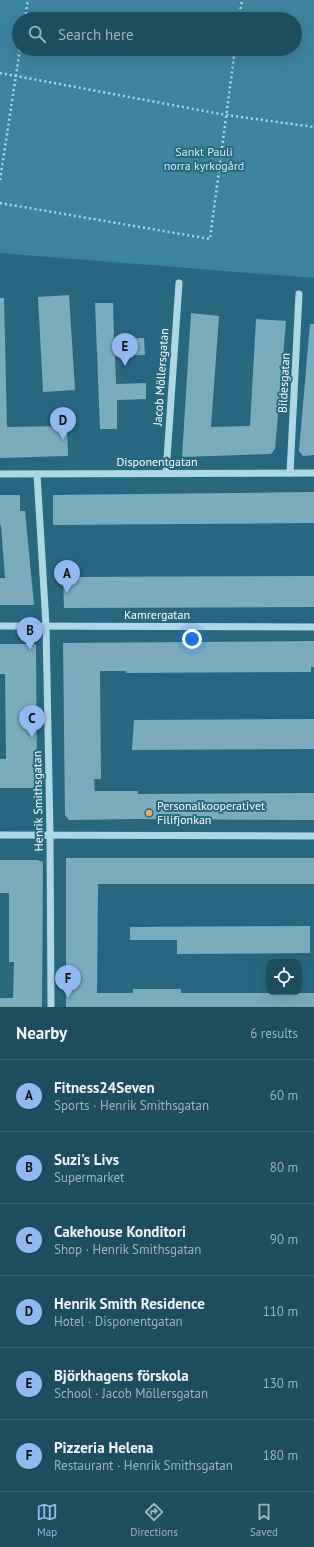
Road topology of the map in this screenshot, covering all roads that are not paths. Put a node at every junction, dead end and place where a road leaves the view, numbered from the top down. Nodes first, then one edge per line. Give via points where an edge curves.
1 (179, 283) dead end
2 (299, 294) dead end
3 (166, 473) junction
4 (290, 473) junction
5 (314, 473) edge
6 (0, 474) edge
7 (37, 474) junction
8 (46, 625) junction
9 (0, 626) edge
10 (314, 627) edge
11 (0, 835) edge
12 (50, 835) junction
13 (314, 836) edge
14 (50, 1007) edge

1 - 3 street, Jacob Möllersgatan
2 - 4 street, Bildesgatan
3 - 4 street, Disponentgatan
3 - 7 street, Disponentgatan
4 - 5 street, Disponentgatan
6 - 7 street, Disponentgatan
7 - 8 street, Henrik Smithsgatan
8 - 9 street, Kamrergatan
8 - 10 street, Kamrergatan
8 - 12 street, Henrik Smithsgatan
11 - 12 street
12 - 13 street
12 - 14 street, Henrik Smithsgatan

